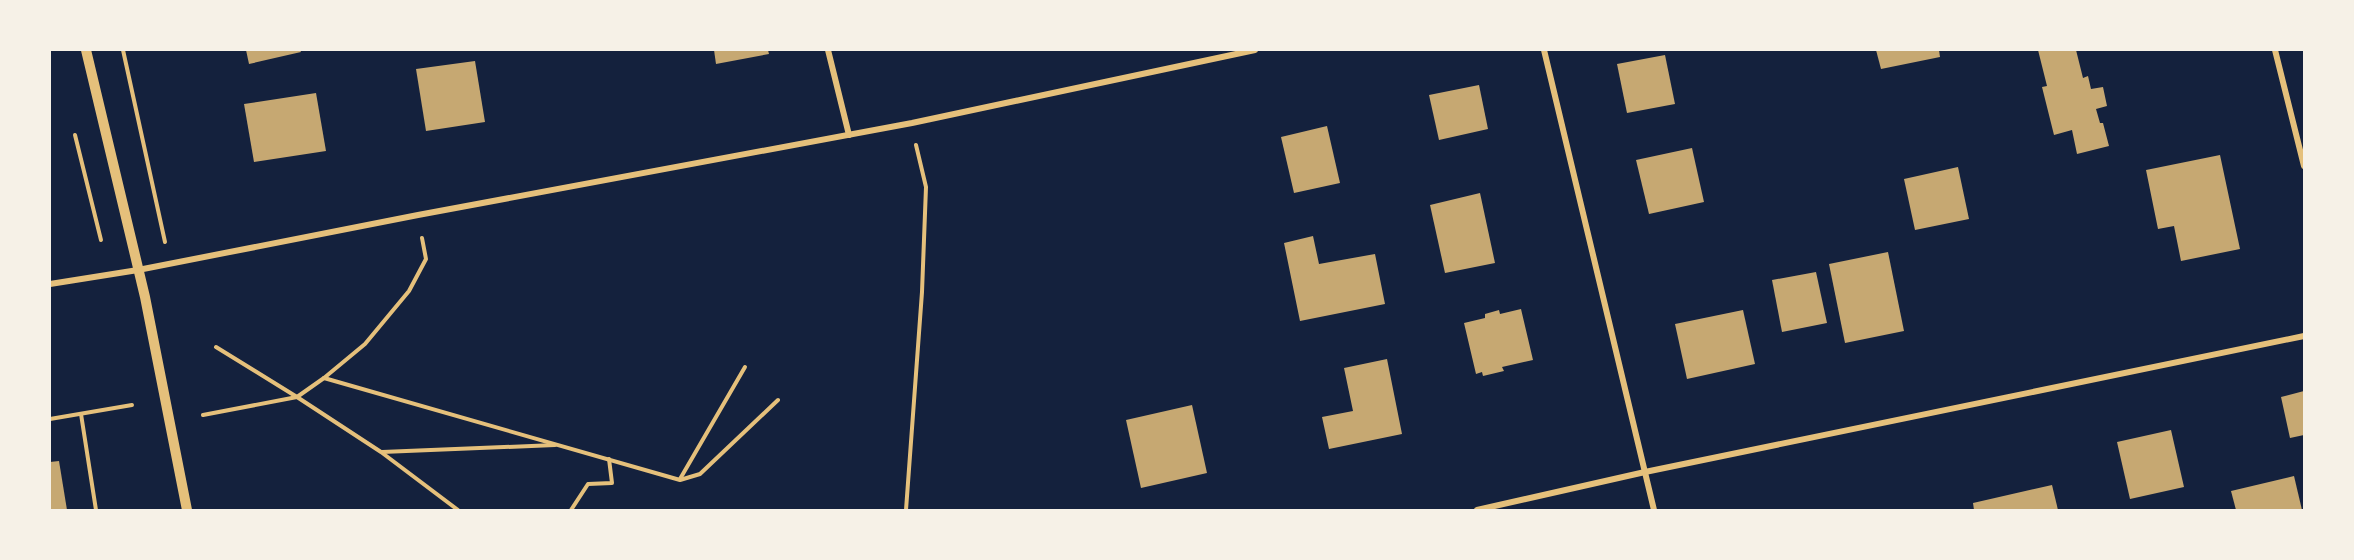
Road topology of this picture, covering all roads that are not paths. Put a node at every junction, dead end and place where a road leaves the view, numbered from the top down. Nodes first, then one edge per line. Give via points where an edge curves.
1 (86, 50) edge
2 (828, 50) edge
3 (1255, 50) edge
4 (1544, 50) edge
5 (2276, 50) edge
6 (849, 135) junction
7 (2304, 166) edge
8 (138, 270) junction
9 (50, 284) edge
10 (2304, 336) edge
11 (1645, 472) junction
12 (187, 510) edge
13 (1477, 510) edge
14 (1654, 510) edge

1 - 8 street
2 - 6 street
3 - 6 street
4 - 11 street
5 - 7 street
6 - 8 street
8 - 9 street
8 - 12 street
10 - 11 street
11 - 13 street
11 - 14 street

